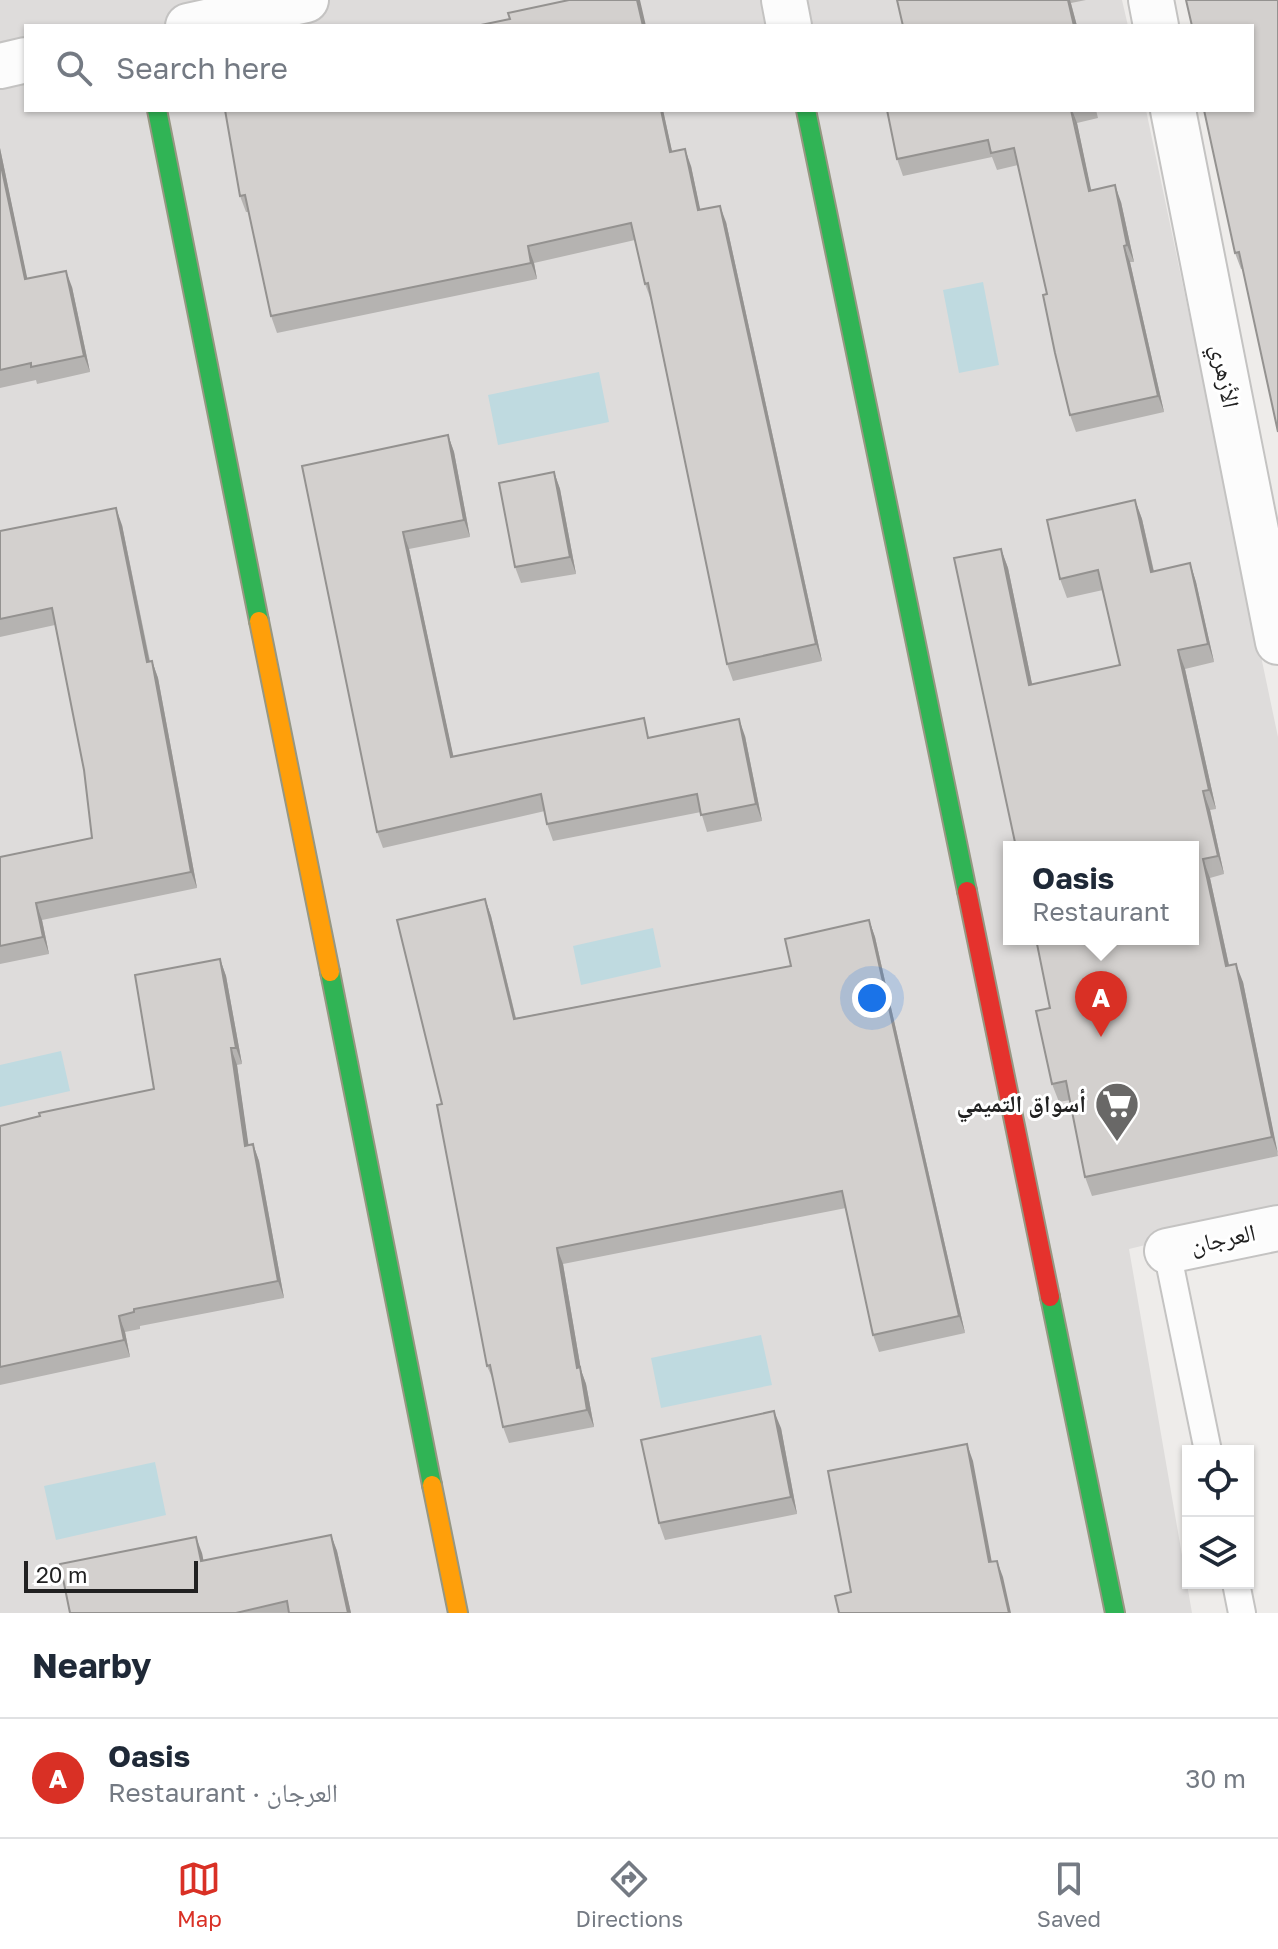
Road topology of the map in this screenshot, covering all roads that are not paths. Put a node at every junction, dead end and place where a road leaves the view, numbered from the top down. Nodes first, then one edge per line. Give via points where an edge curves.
1 (306, 0) edge
2 (784, 0) edge
3 (1151, 0) edge
4 (197, 24) edge
5 (789, 24) edge
6 (1156, 24) edge
7 (24, 60) edge
8 (0, 66) edge
9 (157, 112) edge
10 (806, 112) edge
11 (1173, 112) edge
12 (1278, 642) edge
13 (1278, 1228) edge
14 (1167, 1251) joint
15 (1207, 1445) edge
16 (1237, 1589) edge
17 (458, 1613) edge
18 (1115, 1613) edge
19 (1242, 1613) edge

1 - 4 street
2 - 5 street
3 - 6 street
7 - 8 street
9 - 17 street
10 - 18 street
11 - 12 street, الأزهري
13 - 14 street, العرجان
14 - 15 lane
16 - 19 lane

